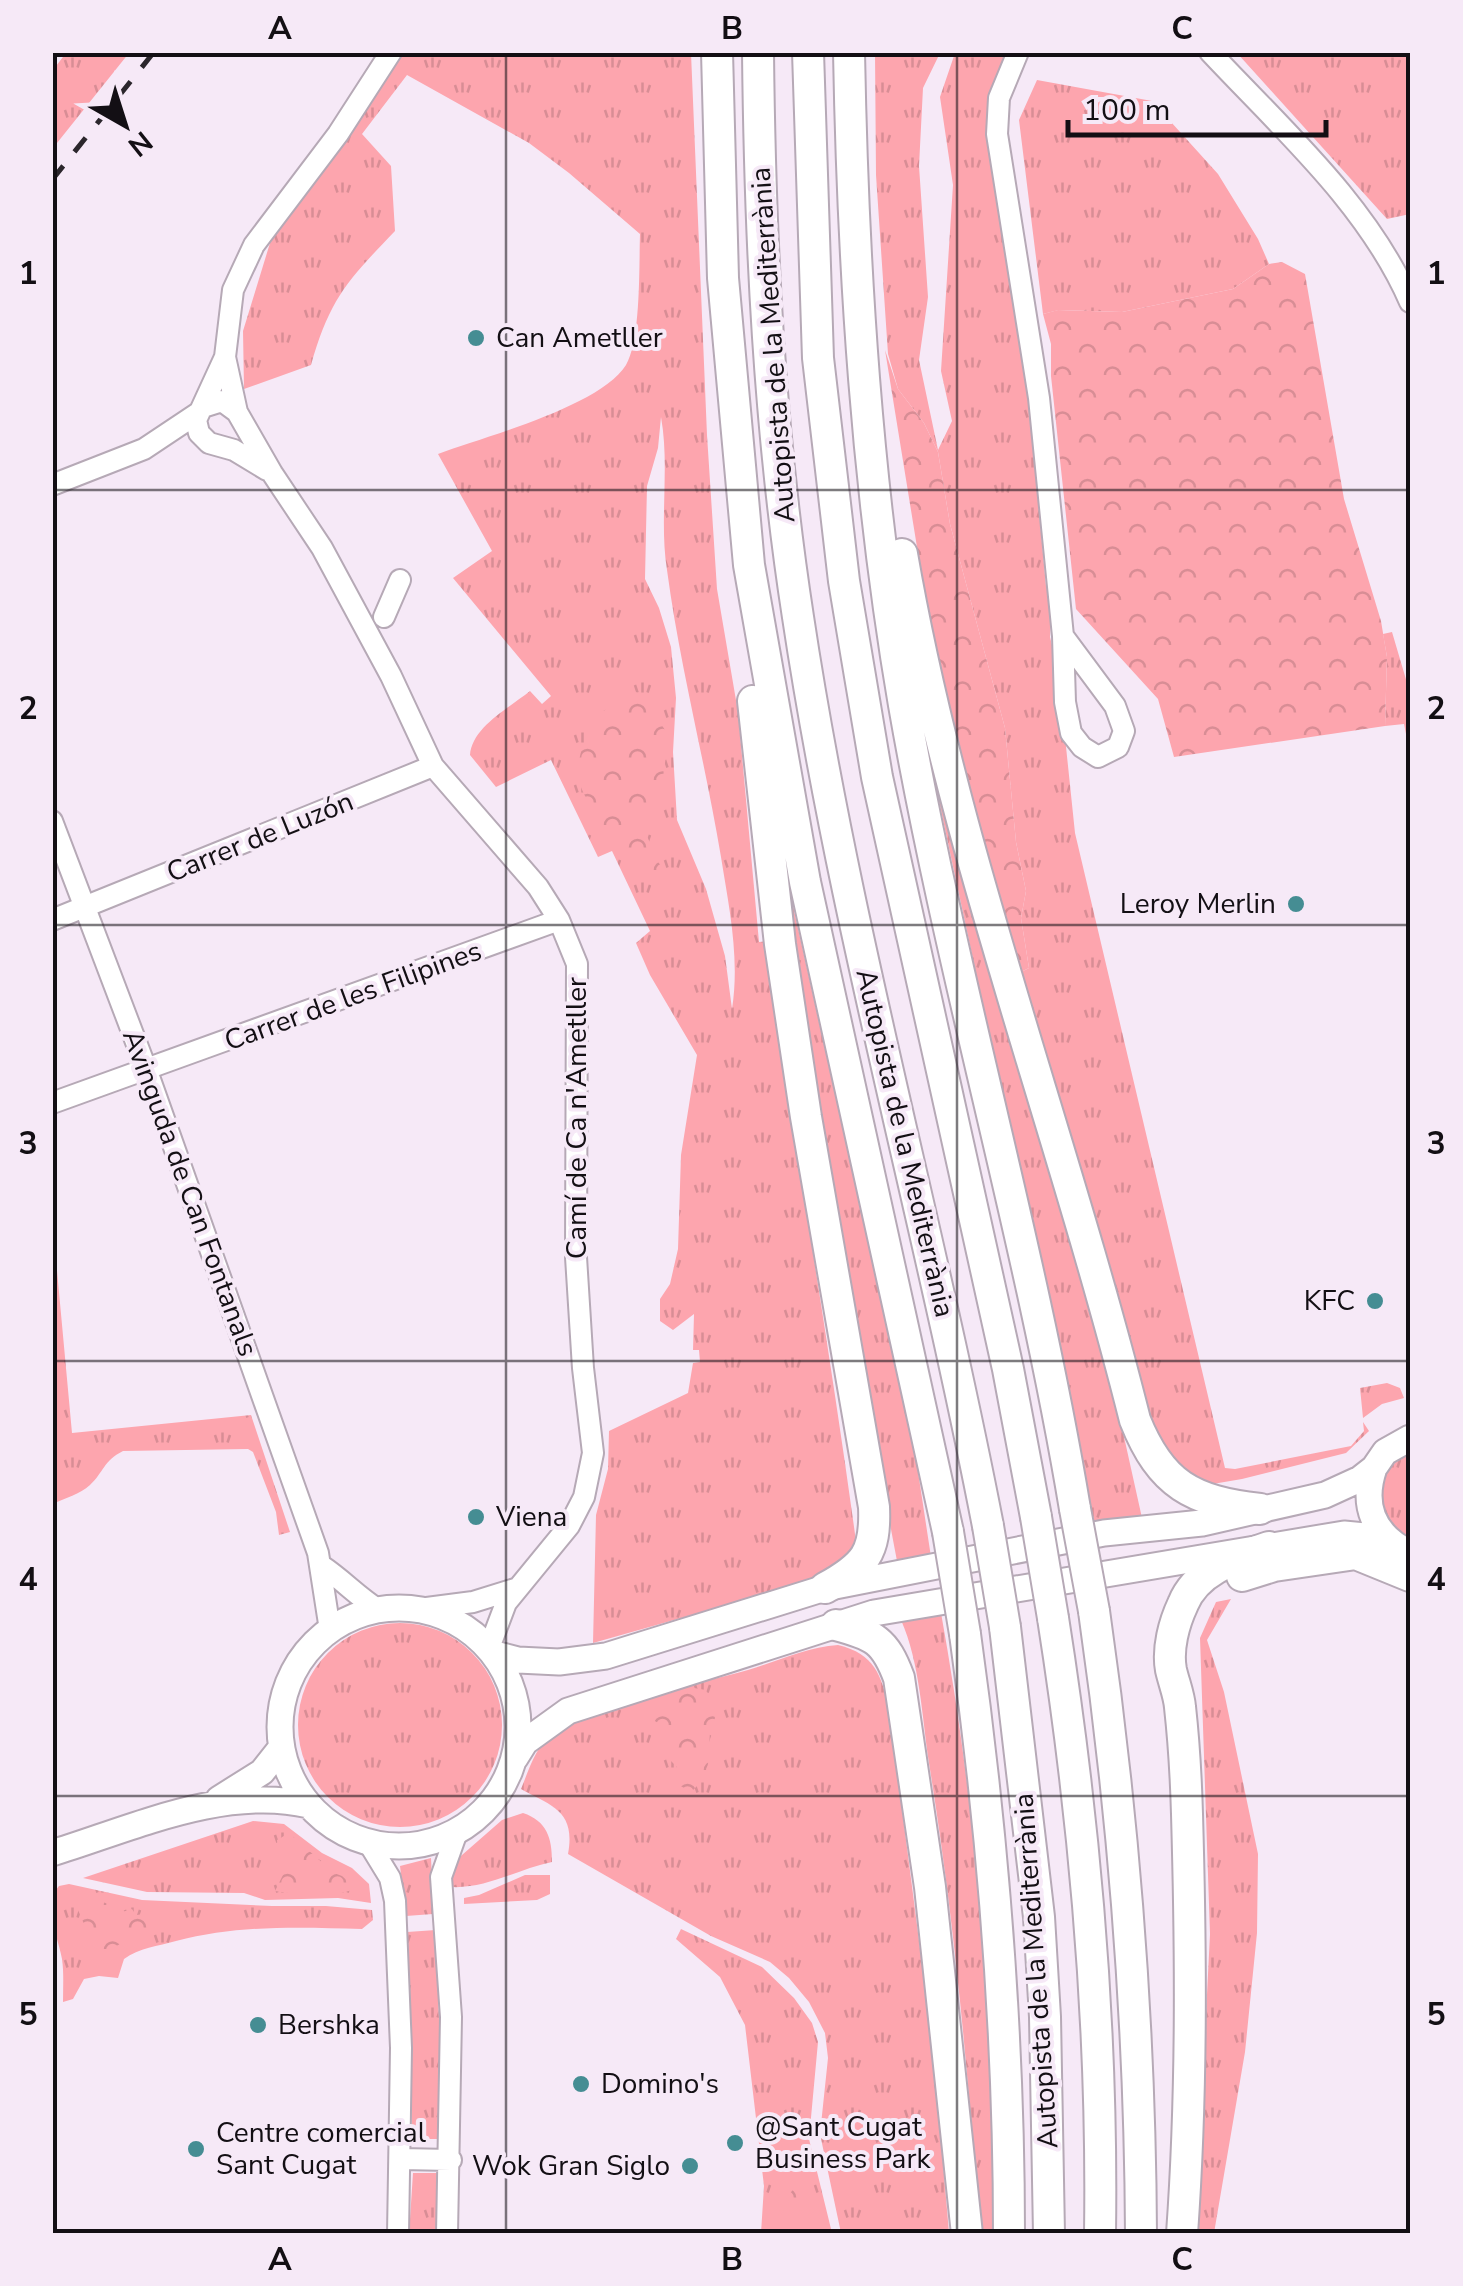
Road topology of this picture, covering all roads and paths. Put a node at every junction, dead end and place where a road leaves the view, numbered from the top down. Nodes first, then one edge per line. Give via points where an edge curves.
1 (391, 52) edge
2 (717, 52) edge
3 (758, 52) edge
4 (808, 52) edge
5 (849, 52) edge
6 (1018, 52) edge
7 (1210, 52) edge
8 (857, 300) junction
9 (1410, 302) edge
10 (225, 357) junction
11 (201, 410) junction
12 (238, 416) junction
13 (734, 418) junction
14 (215, 444) junction
15 (144, 449) junction
16 (272, 473) junction
17 (52, 485) edge
18 (400, 580) dead end
19 (384, 617) dead end
20 (1063, 636) junction
21 (433, 766) junction
22 (52, 821) edge
23 (88, 908) junction
24 (52, 920) edge
25 (560, 920) junction
26 (147, 1071) junction
27 (52, 1103) edge
28 (1410, 1438) edge
29 (1374, 1468) junction
30 (1260, 1509) junction
31 (1386, 1538) junction
32 (1269, 1547) junction
33 (1410, 1553) edge
34 (322, 1566) junction
35 (1410, 1576) edge
36 (825, 1588) junction
37 (515, 1589) junction
38 (420, 1609) junction
39 (380, 1610) junction
40 (836, 1625) junction
41 (330, 1630) junction
42 (492, 1651) junction
43 (1180, 1701) junction
44 (281, 1748) junction
45 (515, 1758) junction
46 (310, 1805) junction
47 (201, 1808) junction
48 (457, 1832) junction
49 (368, 1842) junction
50 (52, 1853) edge
51 (401, 2159) junction
52 (450, 2160) junction
53 (398, 2234) edge
54 (447, 2234) edge
55 (967, 2234) edge
56 (1009, 2234) edge
57 (1049, 2234) edge
58 (1100, 2234) edge
59 (1142, 2234) edge
60 (1182, 2234) edge

1 - 10 street, Camí de Ca n'Ametller via 254,245 233,290
2 - 13 highway
3 - 57 highway, Autopista de la Mediterrània, bridge via 769,356 798,616 844,870 960,1380 1006,1627 1039,1917
4 - 58 highway, Autopista de la Mediterrània, bridge via 818,358 850,618 877,777 1004,1352 1068,1712 1097,2044
5 - 8 highway
6 - 20 street via 999,98 997,134 1039,398
7 - 9 street via 1377,238
8 - 30 highway via 912,613 956,802 1135,1420 1151,1455 1175,1483 1206,1500
8 - 59 highway, bridge via 904,705 1049,1362 1094,1610 1128,1884
10 - 11 street, Camí de Ca n'Ametller
10 - 12 street, Camí de Ca n'Ametller
11 - 12 street via 222,401
11 - 14 street via 196,426
11 - 15 street
12 - 14 street via 234,438
12 - 16 street, Camí de Ca n'Ametller
13 - 36 highway via 742,589 780,944 874,1507 870,1553
13 - 56 highway, bridge via 749,565 806,882 965,1634 1003,1976
14 - 15 street
14 - 16 street, Camí de Ca n'Ametller
15 - 17 street
16 - 21 street, Camí de Ca n'Ametller via 371,636
18 - 19 street
20 - 20 street via 1071,733 1098,757 1118,747 1124,731 1115,706
21 - 23 street, Carrer de Luzón
21 - 25 street, Camí de Ca n'Ametller
22 - 23 street, Avinguda de Can Fontanals
23 - 24 street, Carrer de Luzón
23 - 26 street, Avinguda de Can Fontanals
25 - 26 street, Carrer de les Filipines
25 - 37 street, Camí de Ca n'Ametller via 577,964 576,1257 593,1453 584,1497 569,1526
26 - 27 street, Carrer de les Filipines
26 - 34 street, Avinguda de Can Fontanals
28 - 29 main road via 1385,1452
29 - 30 main road via 1346,1488
29 - 31 main road via 1368,1501
30 - 36 main road
31 - 32 main road via 1344,1534
31 - 33 main road
32 - 40 main road via 938,1601
32 - 43 highway via 1205,1576 1184,1599 1170,1667
34 - 39 street
34 - 41 street, Avinguda de Can Fontanals
35 - 43 highway via 1369,1557 1343,1554 1232,1581 1200,1612
36 - 42 main road via 606,1656 558,1662
37 - 38 street
37 - 42 street, Camí de Ca n'Ametller
38 - 39 main road
38 - 42 main road via 457,1623
39 - 41 main road
40 - 45 main road via 568,1710 533,1734
40 - 55 highway via 881,1643 898,1678 930,1888
41 - 44 main road via 289,1681
42 - 45 main road via 515,1696
43 - 60 highway via 1190,1922 1190,2124
44 - 46 main road
44 - 47 main road via 262,1772
45 - 48 main road via 500,1790
46 - 47 main road via 272,1798
46 - 49 main road
47 - 50 main road
48 - 49 main road via 426,1845
48 - 52 street via 441,1877 451,2017
49 - 51 street via 395,1900
51 - 52 street
51 - 53 street
52 - 54 street

